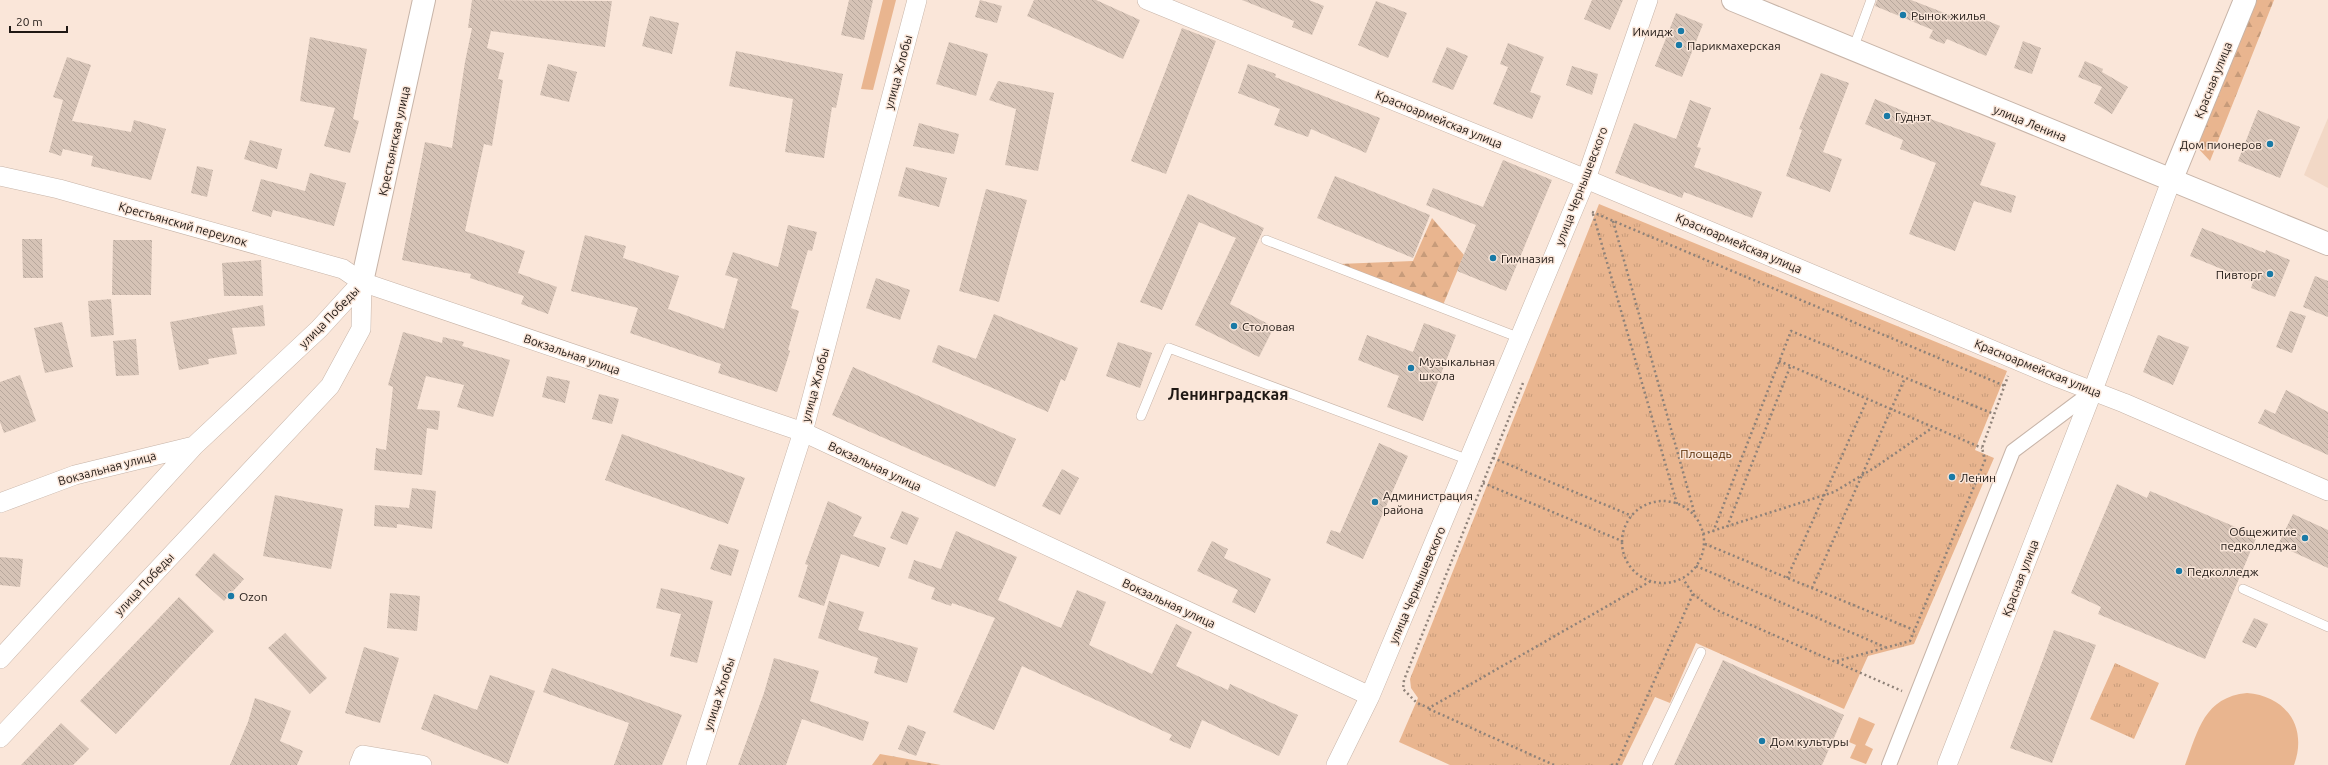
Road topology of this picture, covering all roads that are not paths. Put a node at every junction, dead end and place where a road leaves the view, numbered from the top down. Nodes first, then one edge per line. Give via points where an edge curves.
1 (424, 0) edge
2 (917, 0) edge
3 (1147, 0) edge
4 (1648, 0) edge
5 (1733, 0) edge
6 (1871, 0) edge
7 (2245, 0) edge
8 (1853, 50) junction
9 (0, 176) edge
10 (2171, 181) junction
11 (1594, 182) junction
12 (1266, 240) dead end
13 (2328, 244) edge
14 (362, 282) junction
15 (1520, 338) junction
16 (2093, 390) junction
17 (1141, 416) dead end
18 (803, 432) junction
19 (194, 446) junction
20 (1469, 460) junction
21 (2328, 491) edge
22 (0, 503) edge
23 (2243, 589) dead end
24 (2328, 627) edge
25 (1701, 652) dead end
26 (0, 659) edge
27 (1370, 696) junction
28 (0, 738) edge
29 (361, 760) edge
30 (422, 765) edge
31 (696, 765) edge
32 (1336, 765) edge
33 (1647, 765) edge
34 (1889, 765) edge
35 (1947, 765) edge

1 - 14 street, Крестьянская улица
2 - 18 street, улица Жлобы
3 - 11 street, Красноармейская улица
4 - 11 street, улица Чернышевского
5 - 8 street, улица Ленина
6 - 8 lane
7 - 10 street, Красная улица
8 - 10 street, улица Ленина
9 - 14 street, Крестьянский переулок via 59,189 343,269
10 - 13 street, улица Ленина
10 - 16 street, Красная улица
11 - 15 street, улица Чернышевского via 1575,204
11 - 16 street, Красноармейская улица
12 - 15 lane
14 - 18 street, Вокзальная улица
14 - 19 street, улица Победы via 319,329
14 - 28 street, улица Победы via 361,329 330,386
15 - 20 street, улица Чернышевского
16 - 21 street, Красноармейская улица
16 - 34 street via 2013,451
16 - 35 street, Красная улица
17 - 20 lane via 1169,348
18 - 27 street, Вокзальная улица
18 - 31 street, улица Жлобы
19 - 22 street, Вокзальная улица via 75,475
19 - 26 street, улица Победы
20 - 27 street, улица Чернышевского
23 - 24 lane
25 - 33 lane
27 - 32 street, улица Чернышевского
29 - 30 street

